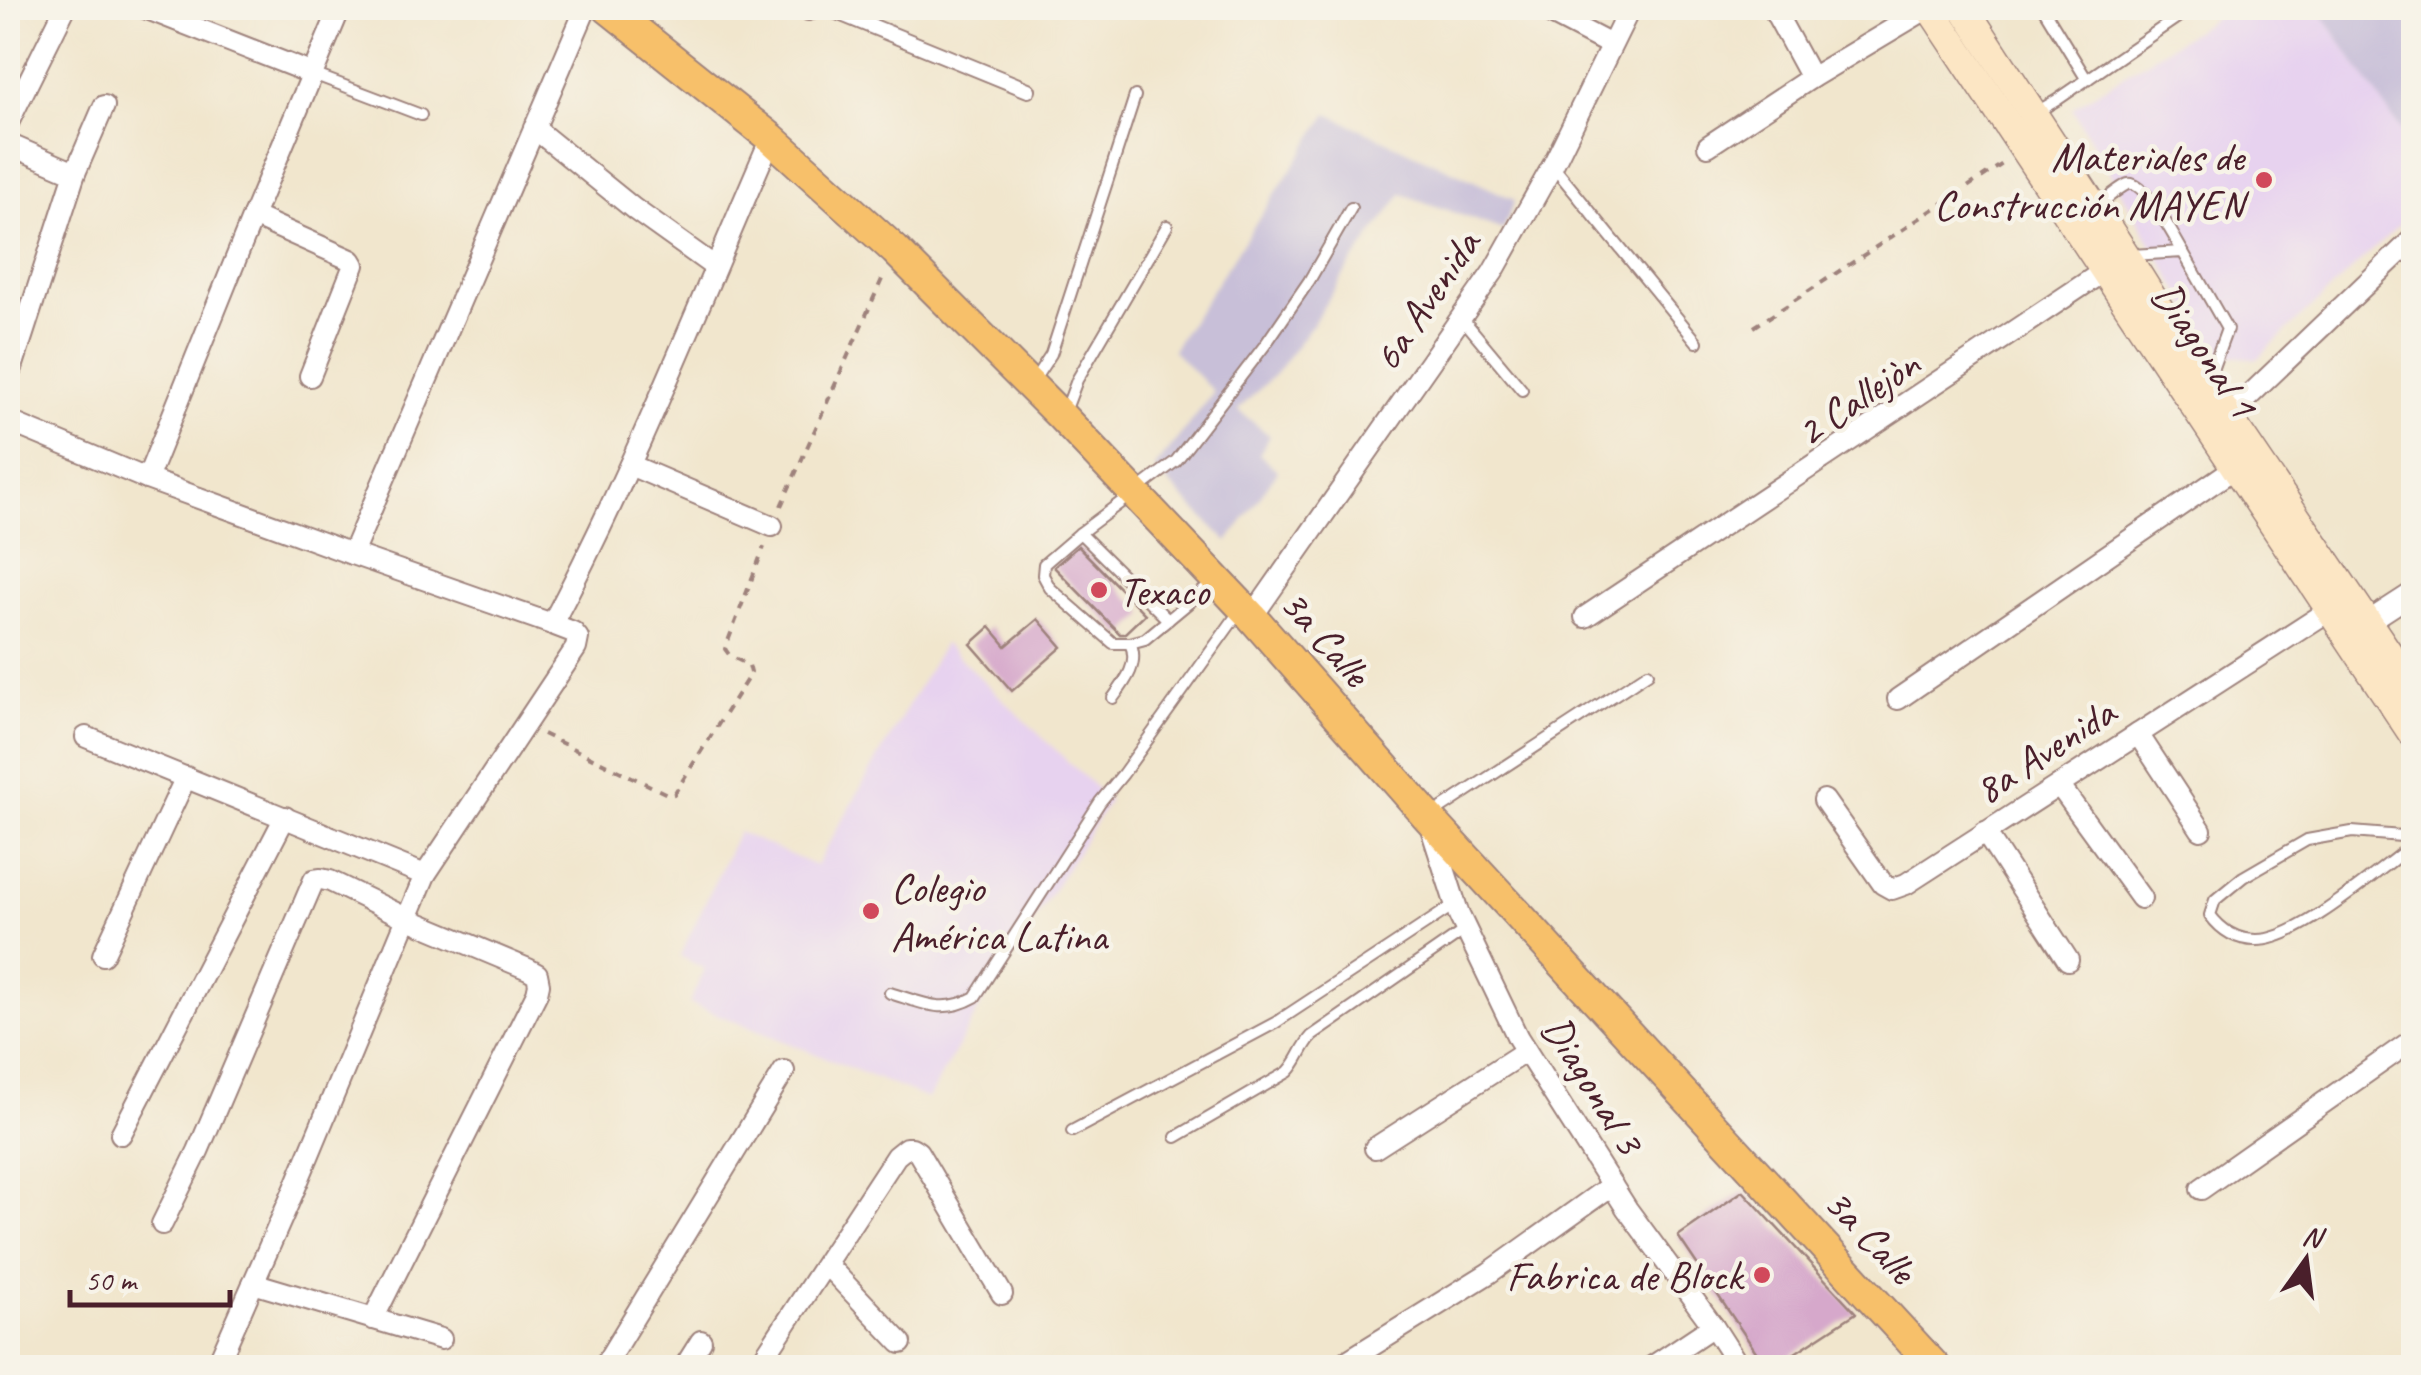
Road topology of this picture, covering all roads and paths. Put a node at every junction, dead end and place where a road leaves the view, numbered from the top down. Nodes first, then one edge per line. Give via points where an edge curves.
1 (64, 8) edge
2 (146, 8) edge
3 (340, 8) edge
4 (586, 8) edge
5 (608, 8) edge
6 (793, 8) edge
7 (827, 8) edge
8 (1540, 8) edge
9 (1630, 8) edge
10 (1773, 8) edge
11 (1929, 8) edge
12 (1964, 8) edge
13 (2043, 8) edge
14 (2190, 8) edge
15 (1611, 46) junction
16 (313, 74) junction
17 (1811, 78) junction
18 (2087, 80) junction
19 (1028, 90) dead end
20 (1135, 96) dead end
21 (104, 106) dead end
22 (421, 114) dead end
23 (2034, 114) junction
24 (8, 123) edge
25 (534, 128) junction
26 (771, 138) junction
27 (8, 144) edge
28 (1708, 146) dead end
29 (2024, 149) junction
30 (1552, 165) junction
31 (75, 172) junction
32 (1352, 208) dead end
33 (2084, 214) junction
34 (253, 216) junction
35 (1167, 226) dead end
36 (2414, 238) edge
37 (896, 250) junction
38 (2183, 252) junction
39 (2116, 263) junction
40 (715, 267) junction
41 (1462, 318) junction
42 (1754, 327) dead end
43 (1697, 342) dead end
44 (310, 376) dead end
45 (8, 380) edge
46 (2206, 384) junction
47 (1030, 385) junction
48 (1522, 390) dead end
49 (2228, 416) junction
50 (1062, 417) junction
51 (8, 420) edge
52 (630, 465) junction
53 (2236, 467) junction
54 (147, 479) junction
55 (1135, 494) junction
56 (772, 526) junction
57 (1080, 532) junction
58 (352, 554) junction
59 (1216, 580) junction
60 (2327, 591) junction
61 (2414, 592) edge
62 (1248, 612) junction
63 (1585, 617) dead end
64 (1168, 620) junction
65 (552, 624) junction
66 (2357, 629) junction
67 (1130, 643) junction
68 (1648, 673) dead end
69 (2405, 693) edge
70 (1114, 698) dead end
71 (1898, 699) dead end
72 (524, 724) junction
73 (2138, 734) junction
74 (2414, 736) edge
75 (86, 737) dead end
76 (186, 778) junction
77 (2059, 785) junction
78 (1824, 800) dead end
79 (285, 816) junction
80 (1428, 817) junction
81 (2202, 830) dead end
82 (1986, 832) junction
83 (2414, 840) edge
84 (425, 875) junction
85 (2141, 898) dead end
86 (1455, 904) junction
87 (406, 918) junction
88 (1466, 930) junction
89 (103, 955) dead end
90 (2068, 960) dead end
91 (890, 994) dead end
92 (2414, 1039) edge
93 (1526, 1051) junction
94 (784, 1072) dead end
95 (1072, 1131) dead end
96 (122, 1134) dead end
97 (1176, 1136) dead end
98 (1375, 1148) dead end
99 (1612, 1185) junction
100 (2201, 1189) dead end
101 (162, 1224) dead end
102 (826, 1264) junction
103 (253, 1284) junction
104 (1002, 1294) dead end
105 (373, 1318) junction
106 (1713, 1326) junction
107 (442, 1338) dead end
108 (701, 1341) dead end
109 (901, 1344) dead end
110 (216, 1368) edge
111 (603, 1368) edge
112 (684, 1368) edge
113 (757, 1368) edge
114 (1336, 1368) edge
115 (1650, 1368) edge
116 (1740, 1368) edge
117 (1936, 1368) edge

1 - 24 street
2 - 16 street
3 - 16 street
4 - 25 street
5 - 26 main road, 3a Calle
6 - 7 street
7 - 19 street
8 - 15 street
9 - 15 street, 6a Avenida
10 - 17 street
11 - 17 street
11 - 29 main road, Diagonal 1
12 - 23 main road, Diagonal 1
13 - 18 lane
14 - 18 lane
15 - 30 street, 6a Avenida
16 - 22 lane
16 - 34 street
17 - 28 street
18 - 23 lane
20 - 47 lane via 1051,354
21 - 31 street
23 - 33 main road, Diagonal 1
25 - 40 street
25 - 58 street
26 - 37 main road, 3a Calle
26 - 40 street
27 - 31 street
29 - 33 main road, Diagonal 1
29 - 42 path
30 - 41 street, 6a Avenida
30 - 43 lane
31 - 45 street
32 - 55 lane via 1254,360 1176,461
33 - 38 lane via 2136,185
33 - 39 main road, Diagonal 1
34 - 44 street via 354,265
34 - 54 street
35 - 50 lane
36 - 49 street
37 - 47 main road, 3a Calle
37 - 56 path
38 - 39 lane
38 - 46 lane via 2227,329
39 - 46 main road, Diagonal 1
39 - 53 main road, Diagonal 1
39 - 63 street
40 - 52 street
41 - 48 lane
41 - 62 street, 6a Avenida
46 - 49 main road, Diagonal 1
47 - 50 main road, 3a Calle
49 - 60 main road, Diagonal 1
50 - 55 main road, 3a Calle
51 - 54 street
52 - 56 street
52 - 65 street
53 - 60 main road, Diagonal 1
53 - 71 street
54 - 58 street
55 - 57 lane
55 - 59 main road, 3a Calle
56 - 72 path via 726,648 750,665 750,674 674,794
57 - 64 lane
57 - 67 lane via 1044,564 1044,576 1113,642
58 - 65 street
59 - 62 main road, 3a Calle
59 - 64 lane
60 - 66 main road, Diagonal 1
60 - 73 street, 8a Avenida
61 - 66 street
62 - 80 main road, 3a Calle
62 - 91 lane via 1100,802 976,997 939,1008
64 - 67 lane
65 - 72 street via 573,632 576,648
66 - 69 main road, Diagonal 1
67 - 70 lane via 1134,660
68 - 80 lane
69 - 74 main road, Diagonal 1
72 - 84 street
73 - 77 street, 8a Avenida
73 - 81 street
75 - 76 street
76 - 79 street
76 - 89 street
77 - 82 street, 8a Avenida
77 - 85 street
78 - 82 street, 8a Avenida via 1892,889
79 - 84 street
79 - 96 street
80 - 86 street, Diagonal 3
80 - 117 main road, 3a Calle
82 - 90 street
83 - 83 lane via 2352,832 2307,840 2243,877 2215,900 2210,915 2230,934 2274,938 2312,920
84 - 87 street
86 - 88 street, Diagonal 3
86 - 95 lane via 1275,1023
87 - 101 street via 330,881 314,880
87 - 103 street
87 - 105 street via 528,969 540,984
88 - 93 street, Diagonal 3
88 - 97 lane via 1312,1036 1288,1072
92 - 100 street
93 - 98 street
93 - 99 street, Diagonal 3
94 - 111 street
99 - 106 street, Diagonal 3
99 - 114 street via 1489,1273
102 - 104 street via 896,1156 912,1148
102 - 109 street
102 - 113 street
103 - 105 street
103 - 110 street
105 - 107 street
106 - 115 street
106 - 116 street, Diagonal 3
108 - 112 street

